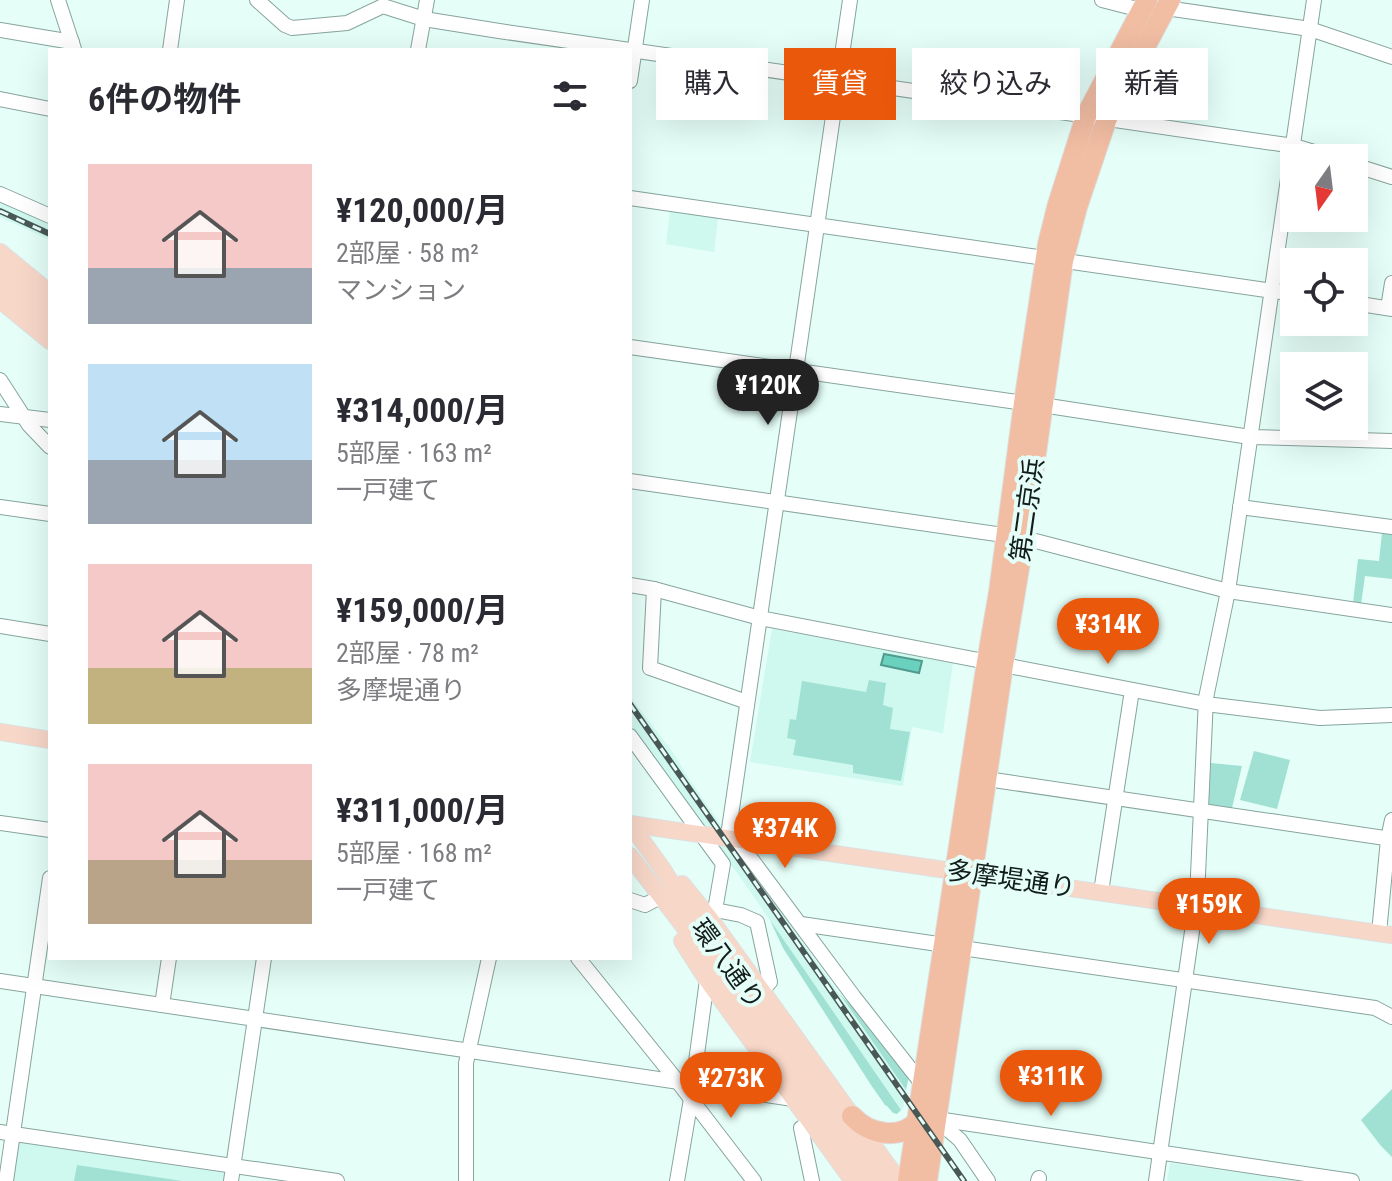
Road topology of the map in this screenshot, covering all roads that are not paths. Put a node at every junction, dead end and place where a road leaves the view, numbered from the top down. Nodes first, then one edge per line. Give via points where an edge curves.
1 (58, 0) edge
2 (177, 0) edge
3 (257, 0) edge
4 (427, 0) edge
5 (642, 0) edge
6 (850, 0) edge
7 (1105, 0) edge
8 (1314, 0) edge
9 (1168, 4) edge
10 (1144, 5) edge
11 (424, 19) junction
12 (1310, 29) junction
13 (0, 30) edge
14 (73, 46) edge
15 (170, 48) edge
16 (418, 48) edge
17 (621, 48) edge
18 (843, 48) edge
19 (1126, 48) edge
20 (1143, 48) edge
21 (632, 50) edge
22 (635, 50) junction
23 (1392, 57) edge
24 (632, 69) edge
25 (784, 72) edge
26 (896, 88) edge
27 (0, 99) edge
28 (48, 109) edge
29 (1096, 117) edge
30 (833, 120) edge
31 (1096, 120) edge
32 (1117, 120) edge
33 (1280, 144) edge
34 (1294, 144) edge
35 (1368, 169) edge
36 (1392, 177) edge
37 (0, 194) edge
38 (632, 198) edge
39 (48, 215) edge
40 (816, 226) junction
41 (1281, 232) edge
42 (0, 252) edge
43 (1054, 260) junction
44 (0, 268) edge
45 (1392, 283) edge
46 (0, 284) edge
47 (48, 291) edge
48 (1272, 291) junction
49 (1280, 292) edge
50 (0, 300) edge
51 (1368, 305) edge
52 (48, 306) edge
53 (1390, 309) edge
54 (48, 324) edge
55 (48, 339) edge
56 (632, 347) edge
57 (796, 370) junction
58 (0, 380) edge
59 (1033, 404) junction
60 (0, 414) edge
61 (25, 418) junction
62 (48, 420) edge
63 (1250, 437) junction
64 (1392, 441) edge
65 (48, 445) edge
66 (632, 481) edge
67 (776, 502) junction
68 (0, 507) edge
69 (1240, 507) junction
70 (48, 514) edge
71 (1392, 527) edge
72 (1016, 537) junction
73 (632, 585) edge
74 (654, 589) junction
75 (1228, 591) junction
76 (1392, 615) edge
77 (760, 618) junction
78 (0, 626) edge
79 (48, 634) edge
80 (995, 663) junction
81 (1132, 690) junction
82 (747, 702) junction
83 (1206, 704) junction
84 (1392, 715) edge
85 (0, 732) edge
86 (632, 739) edge
87 (48, 740) edge
88 (987, 779) junction
89 (1115, 798) junction
90 (1201, 811) junction
91 (1392, 820) edge
92 (0, 823) edge
93 (632, 824) edge
94 (632, 827) edge
95 (48, 830) edge
96 (702, 834) junction
97 (738, 839) junction
98 (1390, 839) edge
99 (632, 859) edge
100 (662, 868) junction
101 (964, 872) junction
102 (48, 892) edge
103 (1101, 892) junction
104 (660, 897) junction
105 (632, 901) edge
106 (1196, 906) junction
107 (712, 913) junction
108 (801, 924) junction
109 (1385, 934) edge
110 (953, 947) junction
111 (169, 960) edge
112 (264, 960) edge
113 (489, 960) edge
114 (580, 960) edge
115 (714, 967) junction
116 (1185, 980) junction
117 (0, 981) edge
118 (34, 987) junction
119 (762, 991) junction
120 (162, 1005) junction
121 (1392, 1017) edge
122 (255, 1019) junction
123 (468, 1051) junction
124 (923, 1085) junction
125 (687, 1088) junction
126 (793, 1099) junction
127 (852, 1116) junction
128 (927, 1120) junction
129 (810, 1122) junction
130 (6, 1133) edge
131 (1160, 1153) junction
132 (232, 1173) edge
133 (6, 1181) edge
134 (337, 1181) edge
135 (466, 1181) edge
136 (677, 1181) edge
137 (754, 1181) edge
138 (812, 1181) edge
139 (853, 1181) edge
140 (867, 1181) edge
141 (883, 1181) edge
142 (899, 1181) edge
143 (908, 1181) edge
144 (927, 1181) edge
145 (988, 1181) edge
146 (1156, 1181) edge
147 (1352, 1181) edge

1 - 14 street
2 - 15 street
3 - 11 street via 292,28 347,23 383,6
4 - 11 street
5 - 22 street
6 - 18 street
7 - 10 street
8 - 12 street
9 - 12 street
9 - 20 highway, 第二京浜
10 - 19 highway, 第二京浜
11 - 16 street
11 - 17 street
12 - 23 street
12 - 34 street
13 - 14 street
21 - 22 street
22 - 24 street
22 - 25 street
26 - 29 street
27 - 28 street
30 - 40 street
31 - 43 highway, 第二京浜 via 1077,207
32 - 33 street
35 - 36 street
37 - 39 street
38 - 40 street
40 - 43 street
40 - 57 street
41 - 48 street
42 - 47 main road
43 - 48 street
43 - 59 highway, 第二京浜
44 - 52 main road
45 - 53 street
46 - 54 main road
48 - 49 street
48 - 63 street
50 - 55 main road
51 - 53 street
56 - 57 street
57 - 59 street
57 - 67 street
58 - 61 street
59 - 63 street
59 - 72 highway, 第二京浜
60 - 61 street
61 - 62 street
61 - 65 street
63 - 64 street
63 - 69 street
66 - 67 street
67 - 72 street
67 - 77 street
68 - 70 street
69 - 71 street
69 - 75 street
72 - 75 street
72 - 80 highway, 第二京浜
73 - 74 street
74 - 77 street
74 - 82 street via 650,668
75 - 76 street
75 - 83 street
77 - 80 street
77 - 82 street
78 - 79 street
80 - 81 street
80 - 88 highway, 第二京浜
80 - 101 highway, 第二京浜
81 - 83 street
81 - 89 street
82 - 97 street via 729,829
83 - 84 street via 1320,718
83 - 90 street
85 - 87 main road
86 - 96 street
88 - 89 street
88 - 101 highway, 第二京浜
89 - 90 street
89 - 103 street
90 - 98 street
90 - 106 street
91 - 98 street
92 - 95 street
93 - 96 main road, 多摩堤通り
94 - 100 main road, 環八通り
96 - 97 main road, 多摩堤通り
96 - 107 street via 723,864
97 - 101 main road, 多摩堤通り
97 - 108 street
98 - 109 street
99 - 104 main road, 環八通り
100 - 107 main road
100 - 115 main road, 環八通り
101 - 103 main road, 多摩堤通り
101 - 110 highway, 第二京浜
102 - 118 street
103 - 106 main road, 多摩堤通り
104 - 105 street via 645,905
104 - 115 main road, 環八通り
106 - 109 main road, 多摩堤通り
106 - 116 street
107 - 119 main road
107 - 119 street via 757,922 770,982
108 - 110 street
108 - 124 street
110 - 116 street
110 - 124 highway, 第二京浜
110 - 128 highway, 第二京浜
111 - 120 street
112 - 122 street
113 - 123 street
114 - 125 street
115 - 125 street
115 - 126 main road
115 - 140 main road, 環八通り
115 - 141 main road, 環八通り
116 - 121 street via 1375,1008
116 - 131 street
117 - 118 street
118 - 120 street
118 - 130 street
119 - 127 main road
120 - 122 street
122 - 123 street
122 - 132 street
123 - 125 street
123 - 135 street
124 - 128 highway, 第二京浜
125 - 126 street
125 - 136 street
125 - 137 street
126 - 129 main road
127 - 128 highway via 865,1128 882,1133 901,1132
127 - 142 main road
128 - 131 street
128 - 143 highway, 第二京浜
128 - 144 highway, 第二京浜
128 - 145 street via 960,1140
129 - 138 street via 801,1128
129 - 139 main road
130 - 132 street
130 - 133 street
131 - 146 street
131 - 147 street
132 - 134 street

